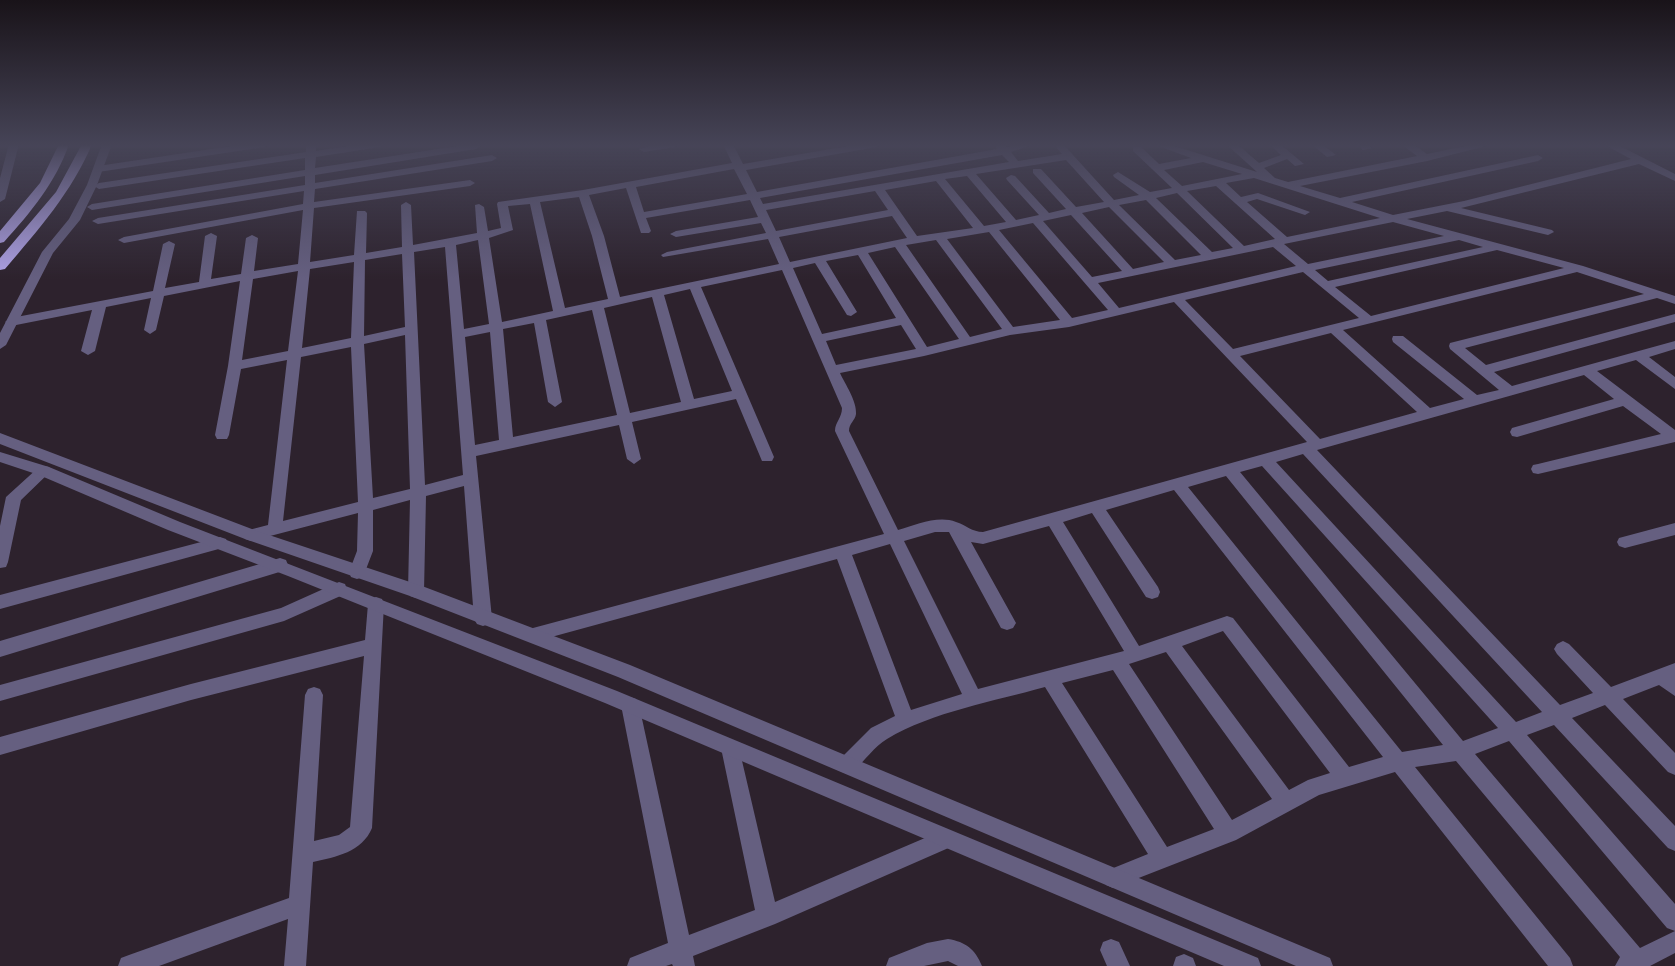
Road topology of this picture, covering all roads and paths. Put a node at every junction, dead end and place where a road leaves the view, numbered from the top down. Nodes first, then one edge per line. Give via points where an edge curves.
1 (41, 189) edge
2 (63, 189) edge
3 (89, 189) edge
4 (204, 189) edge
5 (301, 189) edge
6 (308, 189) edge
7 (431, 189) edge
8 (603, 189) edge
9 (632, 189) edge
10 (750, 189) edge
11 (784, 189) edge
12 (873, 189) edge
13 (879, 189) edge
14 (949, 189) edge
15 (984, 189) edge
16 (1020, 189) edge
17 (1054, 189) edge
18 (1099, 189) edge
19 (1138, 189) edge
20 (1184, 189) edge
21 (1225, 189) edge
22 (1298, 189) edge
23 (1394, 189) edge
24 (1523, 189) edge
25 (1180, 190) junction
26 (583, 193) junction
27 (753, 195) junction
28 (1148, 196) junction
29 (534, 199) junction
30 (1238, 201) junction
31 (1339, 201) junction
32 (1112, 204) junction
33 (405, 205) dead end
34 (309, 206) junction
35 (92, 207) dead end
36 (479, 207) dead end
37 (1446, 208) junction
38 (1074, 211) junction
39 (894, 212) junction
40 (1305, 212) dead end
41 (361, 213) dead end
42 (763, 214) junction
43 (640, 216) junction
44 (1042, 218) junction
45 (1394, 219) junction
46 (98, 220) dead end
47 (1014, 224) junction
48 (987, 229) junction
49 (645, 231) dead end
50 (1548, 232) dead end
51 (676, 234) dead end
52 (211, 236) dead end
53 (484, 236) junction
54 (772, 236) junction
55 (939, 236) junction
56 (1457, 237) junction
57 (252, 238) dead end
58 (0, 239) edge
59 (123, 240) dead end
60 (914, 240) junction
61 (1278, 241) junction
62 (450, 243) junction
63 (169, 244) dead end
64 (899, 244) junction
65 (1497, 247) junction
66 (1241, 249) junction
67 (406, 251) junction
68 (862, 252) junction
69 (667, 255) dead end
70 (1209, 256) junction
71 (359, 257) junction
72 (819, 260) junction
73 (1172, 264) junction
74 (0, 266) edge
75 (784, 266) junction
76 (302, 267) junction
77 (1305, 268) junction
78 (1579, 269) junction
79 (1130, 272) junction
80 (247, 276) junction
81 (1090, 281) junction
82 (694, 284) junction
83 (1326, 285) junction
84 (204, 286) junction
85 (657, 293) junction
86 (159, 294) junction
87 (1659, 294) junction
88 (1177, 298) junction
89 (1675, 300) edge
90 (615, 301) junction
91 (100, 305) junction
92 (597, 305) junction
93 (851, 312) dead end
94 (1116, 312) junction
95 (560, 313) junction
96 (539, 318) junction
97 (1675, 318) edge
98 (1366, 319) junction
99 (904, 320) junction
100 (11, 321) junction
101 (1069, 323) junction
102 (496, 327) junction
103 (1332, 328) junction
104 (150, 330) dead end
105 (412, 330) junction
106 (1010, 332) junction
107 (458, 335) junction
108 (818, 339) junction
109 (1398, 339) dead end
110 (357, 341) junction
111 (967, 341) junction
112 (0, 345) edge
113 (1675, 345) edge
114 (88, 351) dead end
115 (924, 352) junction
116 (295, 353) junction
117 (1230, 354) junction
118 (1638, 355) junction
119 (235, 366) junction
120 (832, 370) junction
121 (1484, 370) junction
122 (1586, 370) junction
123 (1675, 384) edge
124 (1509, 391) junction
125 (739, 394) junction
126 (1474, 400) junction
127 (1626, 400) junction
128 (555, 402) dead end
129 (689, 405) junction
130 (1427, 413) junction
131 (624, 418) junction
132 (1517, 432) dead end
133 (222, 435) dead end
134 (1675, 437) edge
135 (0, 438) edge
136 (506, 443) junction
137 (1311, 446) junction
138 (468, 452) junction
139 (0, 457) edge
140 (766, 457) dead end
141 (634, 459) dead end
142 (1264, 459) junction
143 (1229, 469) junction
144 (1538, 470) dead end
145 (44, 471) junction
146 (470, 479) junction
147 (1177, 484) junction
148 (418, 492) junction
149 (14, 496) junction
150 (364, 505) junction
151 (1096, 507) junction
152 (0, 516) edge
153 (1053, 519) junction
154 (953, 525) junction
155 (275, 528) junction
156 (1675, 529) edge
157 (251, 535) junction
158 (894, 538) junction
159 (1625, 542) dead end
160 (220, 543) junction
161 (843, 552) junction
162 (0, 562) edge
163 (280, 566) junction
164 (357, 572) junction
165 (339, 589) junction
166 (416, 591) junction
167 (1152, 592) dead end
168 (0, 602) edge
169 (376, 604) junction
170 (483, 618) junction
171 (1007, 623) dead end
172 (532, 635) junction
173 (1169, 642) junction
174 (372, 646) junction
175 (0, 649) edge
176 (1563, 649) dead end
177 (1126, 657) junction
178 (1670, 678) edge
179 (1050, 679) junction
180 (0, 693) edge
181 (314, 695) dead end
182 (1608, 696) junction
183 (973, 698) junction
184 (630, 705) junction
185 (1555, 716) junction
186 (906, 720) junction
187 (1512, 731) junction
188 (0, 746) edge
189 (730, 748) junction
190 (1460, 751) junction
191 (1400, 760) junction
192 (847, 765) junction
193 (1675, 766) edge
194 (1345, 777) junction
195 (1286, 802) junction
196 (1229, 833) junction
197 (946, 839) junction
198 (1675, 841) edge
199 (302, 854) junction
200 (1162, 857) junction
201 (1113, 878) junction
202 (298, 905) junction
203 (767, 916) junction
204 (1675, 920) edge
205 (1675, 942) edge
206 (682, 958) edge
207 (1631, 963) edge
208 (129, 966) edge
209 (295, 966) edge
210 (638, 966) edge
211 (897, 966) edge
212 (971, 966) edge
213 (1250, 966) edge
214 (1322, 966) edge
215 (1562, 966) edge

1 - 58 highway
2 - 74 highway
3 - 100 street via 74,220 48,252
4 - 35 street
5 - 46 street
6 - 34 street
7 - 34 street
8 - 26 street
9 - 43 street
10 - 27 street
11 - 27 street
12 - 42 street
13 - 39 street
14 - 48 street
15 - 47 street
16 - 44 street
17 - 38 street
18 - 32 street
19 - 28 street
20 - 25 street
21 - 30 street
22 - 31 street
23 - 31 street
24 - 37 street
25 - 28 street
25 - 66 street
26 - 29 street
26 - 90 street
27 - 42 street
27 - 43 street
28 - 32 street
28 - 70 street
29 - 53 street via 502,204 507,230
29 - 95 street
30 - 40 street via 1258,196
30 - 61 street
31 - 45 street
32 - 38 street
32 - 73 street
33 - 67 street
34 - 59 street
34 - 76 street
36 - 53 street
37 - 45 street
37 - 50 street
38 - 44 street
38 - 79 street
39 - 54 street
39 - 60 street
41 - 71 street
42 - 51 street
42 - 54 street
43 - 49 street
44 - 47 street
44 - 81 street
45 - 56 street
45 - 61 street
47 - 48 street
48 - 55 street
48 - 101 street
52 - 84 street
53 - 62 street
53 - 102 street
54 - 69 street
54 - 75 street
55 - 60 street
55 - 106 street
56 - 65 street
56 - 77 street
57 - 80 street
60 - 64 street
61 - 66 street
61 - 77 street
62 - 67 street
62 - 107 street
63 - 86 street
64 - 68 street
64 - 111 street
65 - 78 street
65 - 83 street
66 - 70 street
67 - 71 street
67 - 105 street
68 - 72 street
68 - 99 street
70 - 73 street
71 - 76 street
71 - 110 street
72 - 75 street
72 - 93 street
73 - 79 street
75 - 82 street
75 - 108 street
76 - 80 street
76 - 116 street
77 - 83 street
77 - 88 street
78 - 87 street
78 - 98 street
79 - 81 street
80 - 84 street
80 - 119 street
81 - 94 street
82 - 85 street
82 - 125 street
83 - 98 street
84 - 86 street
85 - 90 street
85 - 129 street
86 - 91 street
86 - 104 street
87 - 89 street
87 - 121 street via 1455,346
88 - 94 street
88 - 117 street
90 - 92 street
91 - 100 street
91 - 114 street
92 - 95 street
92 - 131 street
94 - 101 street
95 - 96 street
96 - 102 street
96 - 128 street
97 - 121 street
98 - 103 street
99 - 108 street
99 - 115 street
100 - 112 street
101 - 106 street
102 - 107 street
102 - 136 street
103 - 117 street
103 - 130 street
105 - 110 street
105 - 148 street
106 - 111 street
107 - 138 street
108 - 120 street
109 - 126 street
110 - 116 street
110 - 150 street
111 - 115 street
113 - 118 street
115 - 120 street
116 - 119 street
116 - 155 street
117 - 137 street
118 - 122 street
118 - 123 street
119 - 133 street
120 - 158 street via 849,408 842,431
121 - 124 street
122 - 124 street
122 - 127 street
124 - 126 street
125 - 129 street
125 - 140 street
126 - 130 street
127 - 132 street
127 - 134 street
129 - 131 street
130 - 137 street
131 - 136 street
131 - 141 street
134 - 144 street
135 - 157 street
136 - 138 street
137 - 142 street
137 - 185 street
138 - 146 street
139 - 145 street
142 - 143 street
142 - 187 street
143 - 147 street
143 - 190 street
145 - 149 street
145 - 160 street
146 - 148 street
146 - 170 street
147 - 151 street
147 - 191 street
148 - 150 street
148 - 166 street
149 - 152 street
149 - 162 street
150 - 155 street
150 - 164 street via 367,542
151 - 153 street
151 - 167 street
153 - 154 street via 978,539
153 - 177 street
154 - 158 street
154 - 171 street
155 - 157 street
156 - 159 street
157 - 164 street
158 - 161 street
158 - 183 street
160 - 163 street
160 - 168 street
161 - 172 street
161 - 186 street
163 - 165 street
163 - 175 street
164 - 166 street
165 - 169 street
165 - 180 street via 284,614
166 - 170 street
169 - 174 street
169 - 184 street
170 - 172 street
172 - 192 street
173 - 177 street
173 - 194 street via 1227,623
173 - 195 street
174 - 188 street
174 - 199 street via 362,828 348,842
176 - 182 street
177 - 179 street
177 - 196 street
178 - 182 street
179 - 183 street
179 - 200 street
181 - 199 street
182 - 185 street
182 - 193 street
183 - 186 street
184 - 189 street
184 - 206 street
185 - 187 street
185 - 198 street
186 - 192 street via 869,741
187 - 190 street
187 - 204 street
189 - 197 street
189 - 203 street
190 - 191 street
190 - 207 street
191 - 194 street
191 - 215 street
192 - 201 street
194 - 195 street
195 - 196 street
196 - 200 street
197 - 203 street
197 - 213 street
199 - 202 street
200 - 201 street
201 - 214 street
202 - 208 street
202 - 209 street
203 - 206 street
205 - 207 street
206 - 210 street
211 - 212 street via 937,950 951,949 961,953

